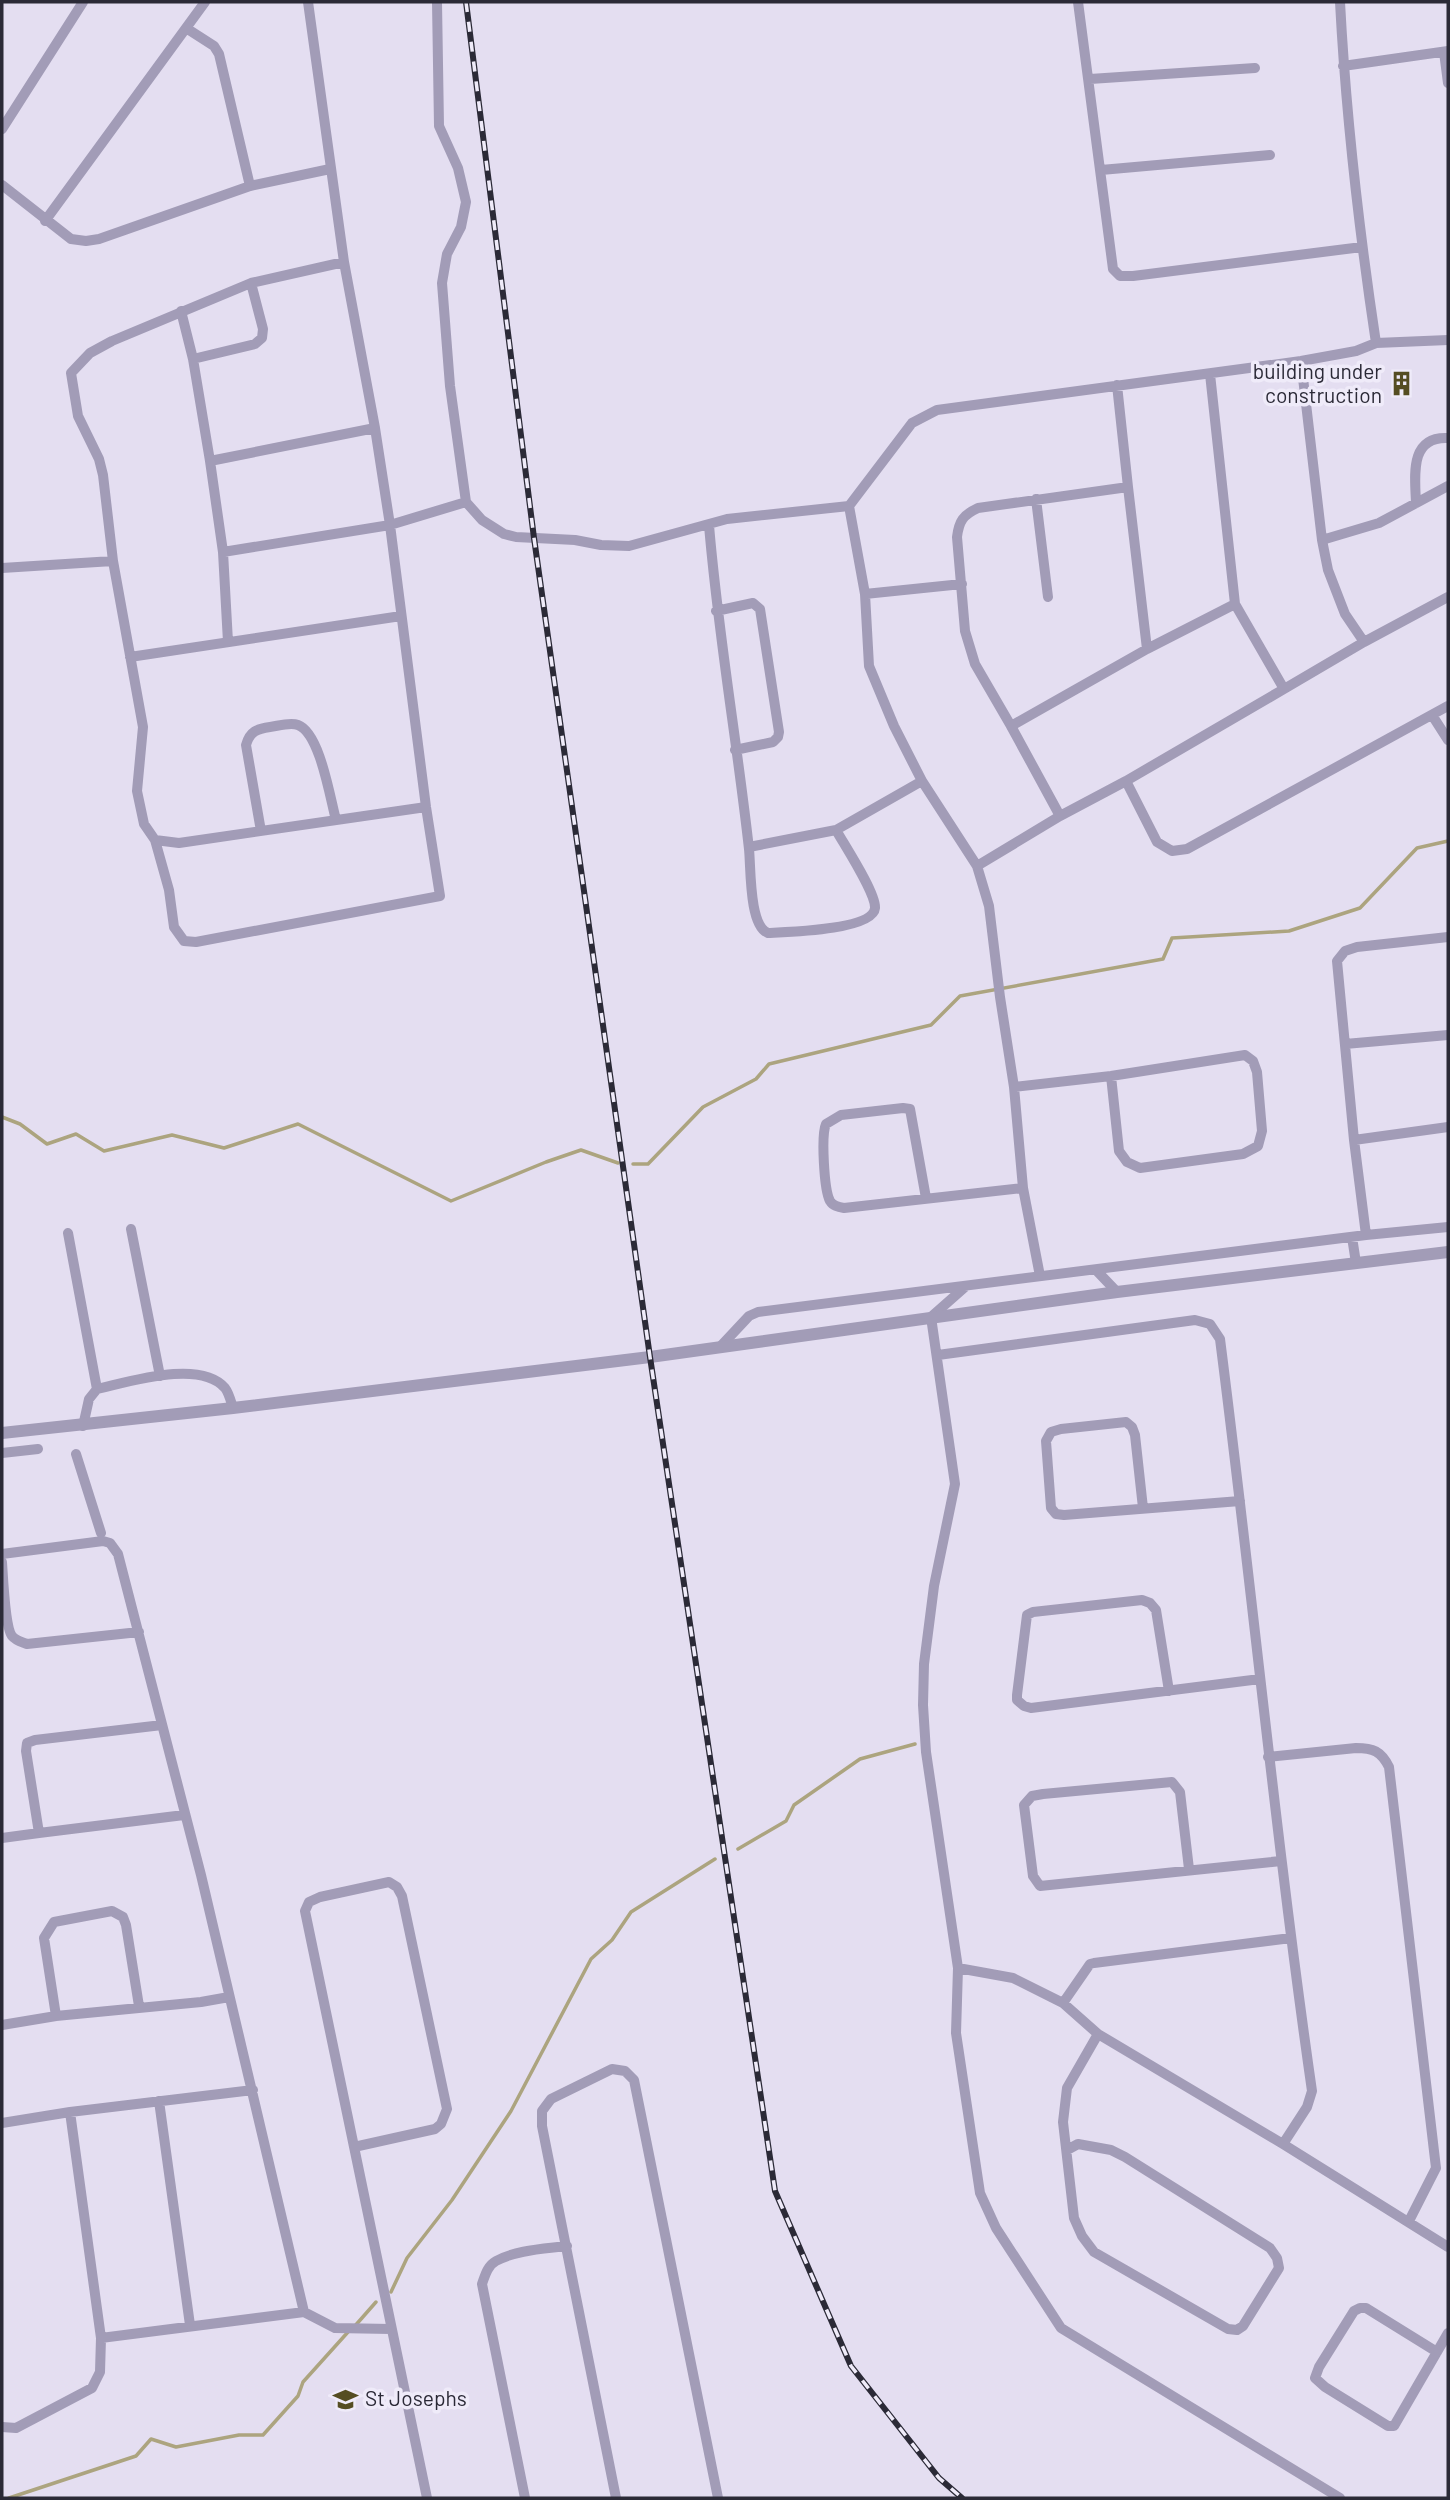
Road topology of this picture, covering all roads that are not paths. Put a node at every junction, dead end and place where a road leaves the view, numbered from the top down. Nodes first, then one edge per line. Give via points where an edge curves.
1 (83, 2) edge
2 (205, 2) edge
3 (307, 2) edge
4 (437, 2) edge
5 (1078, 2) edge
6 (1340, 2) edge
7 (186, 27) junction
8 (1446, 52) edge
9 (1343, 66) junction
10 (1255, 68) dead end
11 (1090, 79) junction
12 (1448, 83) edge
13 (2, 129) edge
14 (1270, 155) dead end
15 (330, 169) junction
16 (1101, 170) junction
17 (2, 185) edge
18 (250, 186) junction
19 (45, 221) junction
20 (1362, 247) junction
21 (344, 262) junction
22 (251, 283) junction
23 (181, 312) junction
24 (1448, 340) edge
25 (1376, 343) junction
26 (192, 359) junction
27 (1301, 361) junction
28 (1210, 374) junction
29 (1117, 385) junction
30 (375, 428) junction
31 (1448, 438) edge
32 (210, 461) junction
33 (1128, 486) junction
34 (1448, 486) edge
35 (1036, 499) junction
36 (466, 502) junction
37 (1416, 502) junction
38 (849, 506) junction
39 (390, 525) junction
40 (709, 525) junction
41 (1322, 540) junction
42 (223, 552) junction
43 (113, 561) junction
44 (2, 568) edge
45 (962, 584) junction
46 (865, 594) junction
47 (1048, 597) dead end
48 (1448, 597) edge
49 (1235, 604) junction
50 (716, 611) junction
51 (401, 616) junction
52 (229, 642) junction
53 (1364, 642) junction
54 (1147, 649) junction
55 (130, 657) junction
56 (1284, 690) junction
57 (1448, 706) edge
58 (1432, 715) junction
59 (1012, 726) junction
60 (1448, 740) edge
61 (735, 750) junction
62 (922, 781) junction
63 (1126, 781) junction
64 (426, 807) junction
65 (1060, 816) junction
66 (336, 820) junction
67 (836, 830) junction
68 (261, 831) junction
69 (155, 840) junction
70 (178, 843) junction
71 (749, 848) junction
72 (161, 862) junction
73 (977, 866) junction
74 (1448, 937) edge
75 (1448, 1035) edge
76 (1345, 1044) junction
77 (1111, 1076) junction
78 (1014, 1087) junction
79 (1448, 1127) edge
80 (1353, 1140) junction
81 (1023, 1188) junction
82 (926, 1198) junction
83 (1448, 1227) edge
84 (131, 1229) dead end
85 (68, 1233) dead end
86 (1366, 1235) junction
87 (1352, 1237) junction
88 (1448, 1252) edge
89 (1356, 1263) junction
90 (1096, 1270) junction
91 (1040, 1276) junction
92 (965, 1287) junction
93 (1117, 1292) junction
94 (931, 1317) junction
95 (720, 1347) junction
96 (938, 1355) junction
97 (160, 1376) junction
98 (97, 1389) junction
99 (233, 1408) junction
100 (83, 1426) junction
101 (2, 1433) edge
102 (38, 1449) dead end
103 (2, 1453) edge
104 (76, 1454) dead end
105 (1240, 1501) junction
106 (1143, 1508) junction
107 (101, 1534) dead end
108 (2, 1554) edge
109 (2, 1562) edge
110 (139, 1632) junction
111 (1260, 1679) junction
112 (1169, 1691) junction
113 (162, 1725) junction
114 (1268, 1757) junction
115 (184, 1815) junction
116 (39, 1833) junction
117 (2, 1838) edge
118 (1281, 1861) junction
119 (1189, 1869) junction
120 (1291, 1938) junction
121 (958, 1968) junction
122 (229, 1997) junction
123 (1063, 2003) junction
124 (139, 2007) junction
125 (56, 2016) junction
126 (2, 2025) edge
127 (1098, 2034) junction
128 (253, 2090) junction
129 (159, 2101) junction
130 (70, 2112) junction
131 (2, 2123) edge
132 (1283, 2144) junction
133 (354, 2147) junction
134 (1067, 2150) junction
135 (1409, 2221) junction
136 (567, 2246) junction
137 (1448, 2247) edge
138 (304, 2312) junction
139 (190, 2325) junction
140 (391, 2329) junction
141 (1448, 2333) edge
142 (101, 2338) junction
143 (1437, 2351) junction
144 (2, 2427) edge
145 (427, 2498) edge
146 (525, 2498) edge
147 (616, 2498) edge
148 (718, 2498) edge
149 (1340, 2498) edge

1 - 13 street
2 - 7 street
3 - 15 street
4 - 36 street via 439,126 467,202 461,228 447,254 442,282
5 - 11 street
6 - 9 street
7 - 18 street via 219,54
7 - 19 street
8 - 9 street
8 - 12 street
9 - 20 street
10 - 11 street
11 - 16 street
14 - 16 street
15 - 18 street
15 - 21 street
16 - 20 street via 1113,269 1120,276
17 - 19 street
18 - 19 street via 99,239 71,239
20 - 25 street
21 - 22 street
21 - 30 street
22 - 23 street
22 - 26 street via 262,338 255,344
23 - 26 street
23 - 43 street via 90,353 71,373 78,416 103,475
24 - 25 street
25 - 27 street
26 - 32 street
27 - 28 street
27 - 41 street
28 - 29 street
28 - 49 street
29 - 33 street
29 - 38 street via 937,410 912,423
30 - 32 street
30 - 39 street
31 - 37 street via 1424,445 1415,462
32 - 42 street
33 - 35 street
33 - 54 street
34 - 37 street
35 - 45 street via 967,513 959,523 957,537
35 - 47 street
36 - 39 street
36 - 40 street via 482,520 516,537 629,546
37 - 41 street via 1380,523
38 - 40 street via 727,519
38 - 46 street
39 - 42 street
39 - 51 street
40 - 50 street
41 - 53 street via 1345,614
42 - 52 street
43 - 44 street
43 - 55 street
45 - 46 street
45 - 59 street via 965,631 975,664
46 - 62 street via 869,666
48 - 53 street
49 - 54 street
49 - 56 street
50 - 61 street
50 - 61 street via 753,603 760,609 779,732 775,741
51 - 52 street
51 - 64 street
52 - 55 street
53 - 56 street
54 - 59 street
55 - 69 street via 143,727 137,792 144,824
56 - 63 street
57 - 58 street
58 - 60 street
58 - 63 street via 1187,849 1172,851 1157,842
59 - 65 street
61 - 71 street
62 - 67 street
62 - 73 street
63 - 65 street
64 - 66 street
64 - 72 street via 440,896 196,942 184,940 174,927
65 - 73 street
66 - 68 street
66 - 68 street via 309,734 293,724 260,728 246,745
67 - 71 street
67 - 71 street via 875,906 870,916 851,924 762,931 755,918
68 - 70 street
69 - 70 street
69 - 72 street
70 - 72 street
73 - 78 street via 989,906
74 - 76 street via 1345,951 1337,961
75 - 76 street
76 - 80 street
77 - 77 street via 1245,1055 1257,1072 1262,1132 1258,1146 1243,1153 1140,1168 1127,1162 1119,1150
77 - 78 street
78 - 81 street
79 - 80 street
80 - 86 street
81 - 82 street
81 - 91 street
82 - 82 street via 844,1208 832,1204 823,1138 826,1124 841,1115 910,1109
83 - 86 street
84 - 97 street
85 - 98 street
86 - 87 street
87 - 89 street
87 - 90 street
88 - 89 street
89 - 93 street
90 - 91 street
90 - 93 street
91 - 92 street
92 - 94 street
92 - 95 street via 758,1312
93 - 94 street
94 - 95 street
94 - 96 street
95 - 99 street
96 - 105 street via 1195,1320 1210,1324 1220,1339
96 - 121 street via 955,1484 934,1586 923,1705
97 - 98 street
97 - 99 street via 205,1376 226,1389
98 - 100 street via 89,1399
99 - 100 street
100 - 101 street
102 - 103 street
104 - 107 street
105 - 106 street
105 - 111 street
106 - 106 street via 1056,1514 1051,1508 1046,1441 1051,1432 1126,1422 1135,1435
108 - 110 street via 110,1543 118,1554
109 - 110 street via 9,1629 15,1639 27,1644
110 - 113 street
111 - 112 street
111 - 114 street
112 - 112 street via 1024,1706 1017,1695 1027,1615 1142,1600 1150,1603 1156,1610
113 - 115 street
113 - 116 street via 27,1743
114 - 118 street
114 - 135 street via 1370,1748 1382,1754 1389,1767 1436,2168
115 - 116 street
115 - 122 street
116 - 117 street
118 - 119 street
118 - 120 street
119 - 119 street via 1040,1886 1033,1876 1024,1805 1032,1796 1043,1794 1172,1782 1180,1793
120 - 123 street via 1090,1964
120 - 132 street via 1312,2091
121 - 123 street via 1013,1978
121 - 149 street via 956,2033 980,2193 996,2228 1061,2328
122 - 124 street
122 - 128 street
123 - 127 street
124 - 125 street
124 - 125 street via 127,1925 113,1911 54,1922 48,1929 44,1938
125 - 126 street
127 - 132 street
127 - 134 street via 1067,2088 1063,2122
128 - 129 street
128 - 138 street
129 - 130 street
129 - 139 street
130 - 131 street
130 - 142 street
132 - 135 street
133 - 133 street via 305,1911 309,1902 320,1897 389,1882 402,1896 447,2109 435,2129
133 - 140 street
134 - 134 street via 1074,2218 1094,2252 1228,2329 1243,2326 1279,2268 1270,2248 1118,2154 1078,2144
135 - 137 street
136 - 146 street via 494,2261 482,2284
136 - 147 street
136 - 148 street via 541,2126 542,2111 551,2099 612,2069 625,2071 634,2080
138 - 139 street
138 - 140 street via 335,2328
139 - 142 street
140 - 145 street
141 - 143 street
142 - 144 street via 100,2372 92,2388 16,2428
143 - 143 street via 1394,2426 1315,2378 1360,2308

